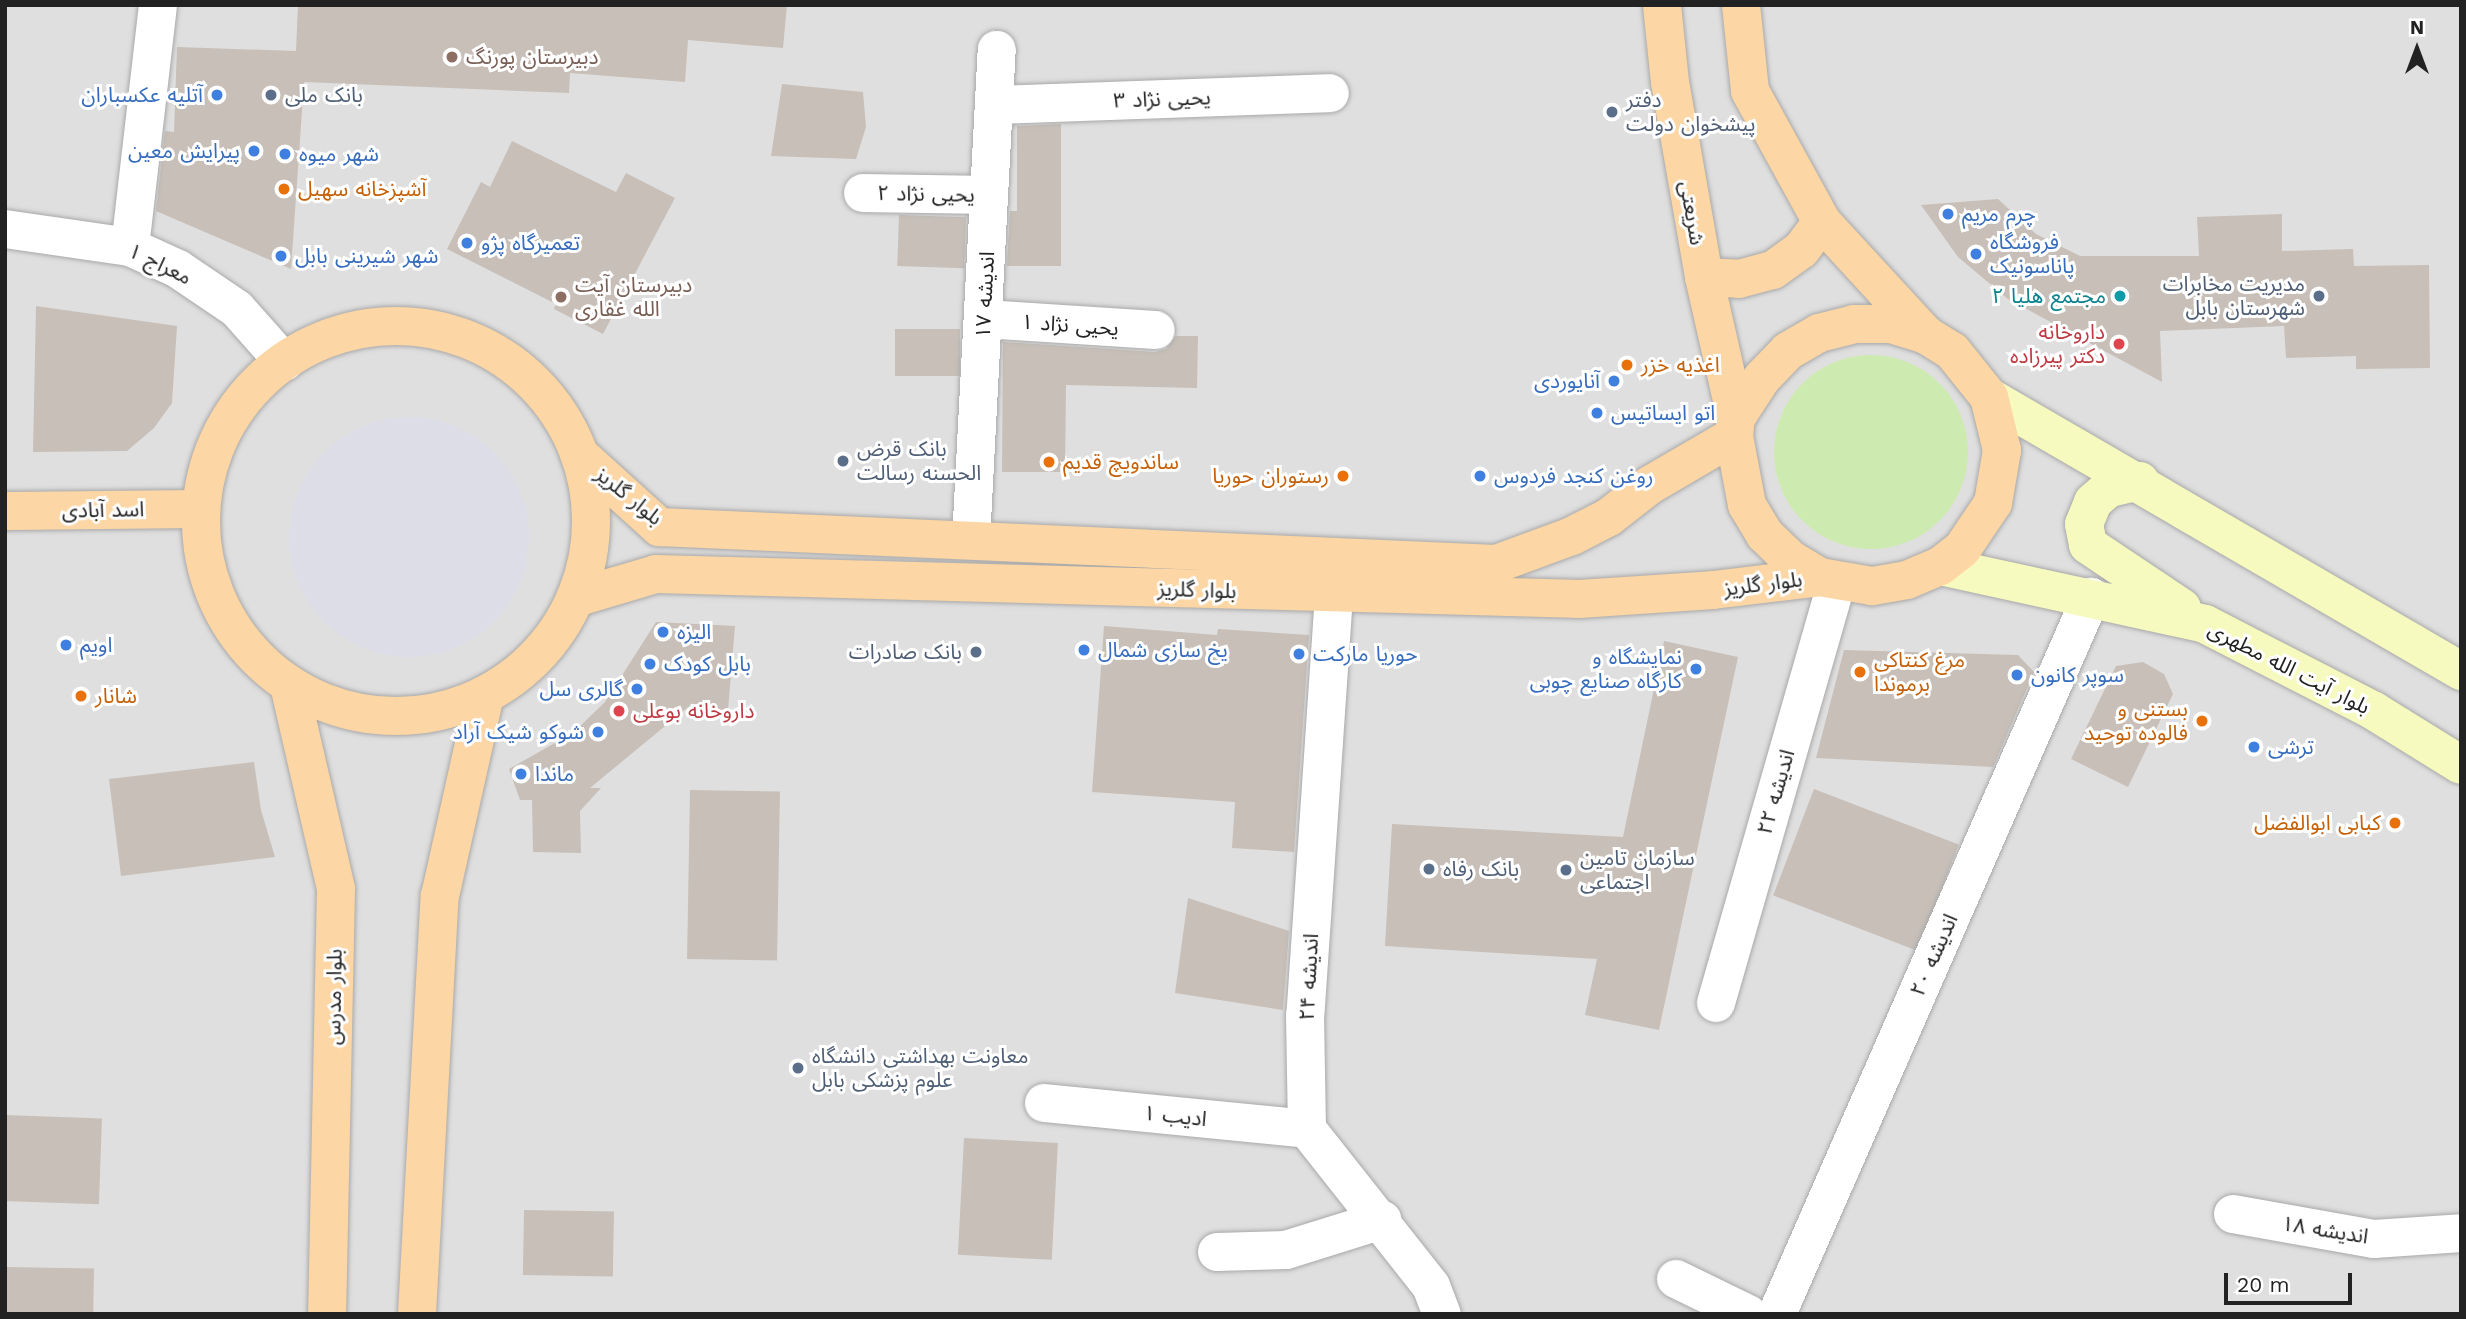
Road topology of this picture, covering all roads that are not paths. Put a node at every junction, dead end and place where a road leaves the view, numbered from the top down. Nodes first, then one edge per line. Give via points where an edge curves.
1 (158, 5) edge
2 (1662, 5) edge
3 (1741, 5) edge
4 (997, 50) dead end
5 (1330, 93) dead end
6 (994, 105) junction
7 (863, 193) dead end
8 (989, 195) junction
9 (1822, 222) junction
10 (5, 229) edge
11 (130, 247) junction
12 (1704, 277) junction
13 (984, 319) junction
14 (1156, 330) dead end
15 (1926, 335) junction
16 (284, 362) junction
17 (1989, 397) junction
18 (1735, 427) junction
19 (583, 458) junction
20 (2140, 481) junction
21 (200, 509) junction
22 (5, 511) edge
23 (971, 540) junction
24 (1940, 566) junction
25 (1829, 579) junction
26 (1334, 595) junction
27 (575, 597) junction
28 (2091, 597) junction
29 (2205, 624) junction
30 (2461, 671) edge
31 (289, 685) junction
32 (485, 695) junction
33 (2461, 765) edge
34 (1716, 1003) dead end
35 (1044, 1103) dead end
36 (1307, 1129) junction
37 (2233, 1214) dead end
38 (1382, 1220) junction
39 (2461, 1233) edge
40 (1217, 1252) dead end
41 (1676, 1279) dead end
42 (327, 1314) edge
43 (417, 1314) edge
44 (1442, 1314) edge
45 (1748, 1314) edge
46 (1777, 1314) edge

1 - 11 street
2 - 12 main road, شریعتی via 1670,82
3 - 9 main road via 1750,91
4 - 6 street, اندیشه ۱۷
5 - 6 street, یحیی نژاد ۳
6 - 8 street, اندیشه ۱۷
7 - 8 street, یحیی نژاد ۲
8 - 13 street, اندیشه ۱۷
9 - 12 main road via 1801,250 1773,270 1739,279
9 - 15 main road
10 - 11 street, معراج ۱
11 - 16 street, معراج ۱ via 178,269 237,309
12 - 18 main road, شریعتی
13 - 14 street, یحیی نژاد ۱
13 - 23 street, اندیشه ۱۷
15 - 17 main road via 1952,351
15 - 18 main road via 1891,324 1819,333 1788,351 1762,378
16 - 19 main road via 318,341 369,326 423,326 475,341 521,369 557,408
16 - 21 main road via 235,408 211,456
17 - 20 main road
17 - 24 main road via 2002,450 1996,491 1979,528
18 - 23 main road, بلوار گلریز via 1609,517 1496,564
18 - 25 main road, شریعتی via 1747,505 1765,535 1790,559
19 - 23 main road, بلوار گلریز via 659,527
19 - 27 main road via 593,513 587,570
20 - 29 main road via 2109,488 2093,502 2084,524 2088,545
20 - 30 main road
21 - 22 main road, اسد آبادی
21 - 31 main road via 204,560 221,609 250,651
24 - 25 main road via 1907,580 1872,586
24 - 28 main road, بلوار آیت الله مطهری
25 - 26 main road, بلوار گلریز via 1579,599
25 - 34 street, اندیشه ۲۲
26 - 27 main road, بلوار گلریز via 656,574
26 - 36 street, اندیشه ۲۴ via 1305,1015
27 - 32 main road via 565,620 531,664
28 - 29 main road, بلوار آیت الله مطهری
28 - 46 street, اندیشه ۲۰
29 - 33 main road, بلوار آیت الله مطهری via 2374,711
31 - 32 main road via 335,707 386,716 437,712
31 - 42 main road, بلوار مدرس via 336,889
32 - 43 main road via 440,897
35 - 36 street, ادیب ۱
36 - 38 street
37 - 39 street, اندیشه ۱۸ via 2374,1239
38 - 40 street via 1286,1250
38 - 44 street via 1431,1286
41 - 45 street

